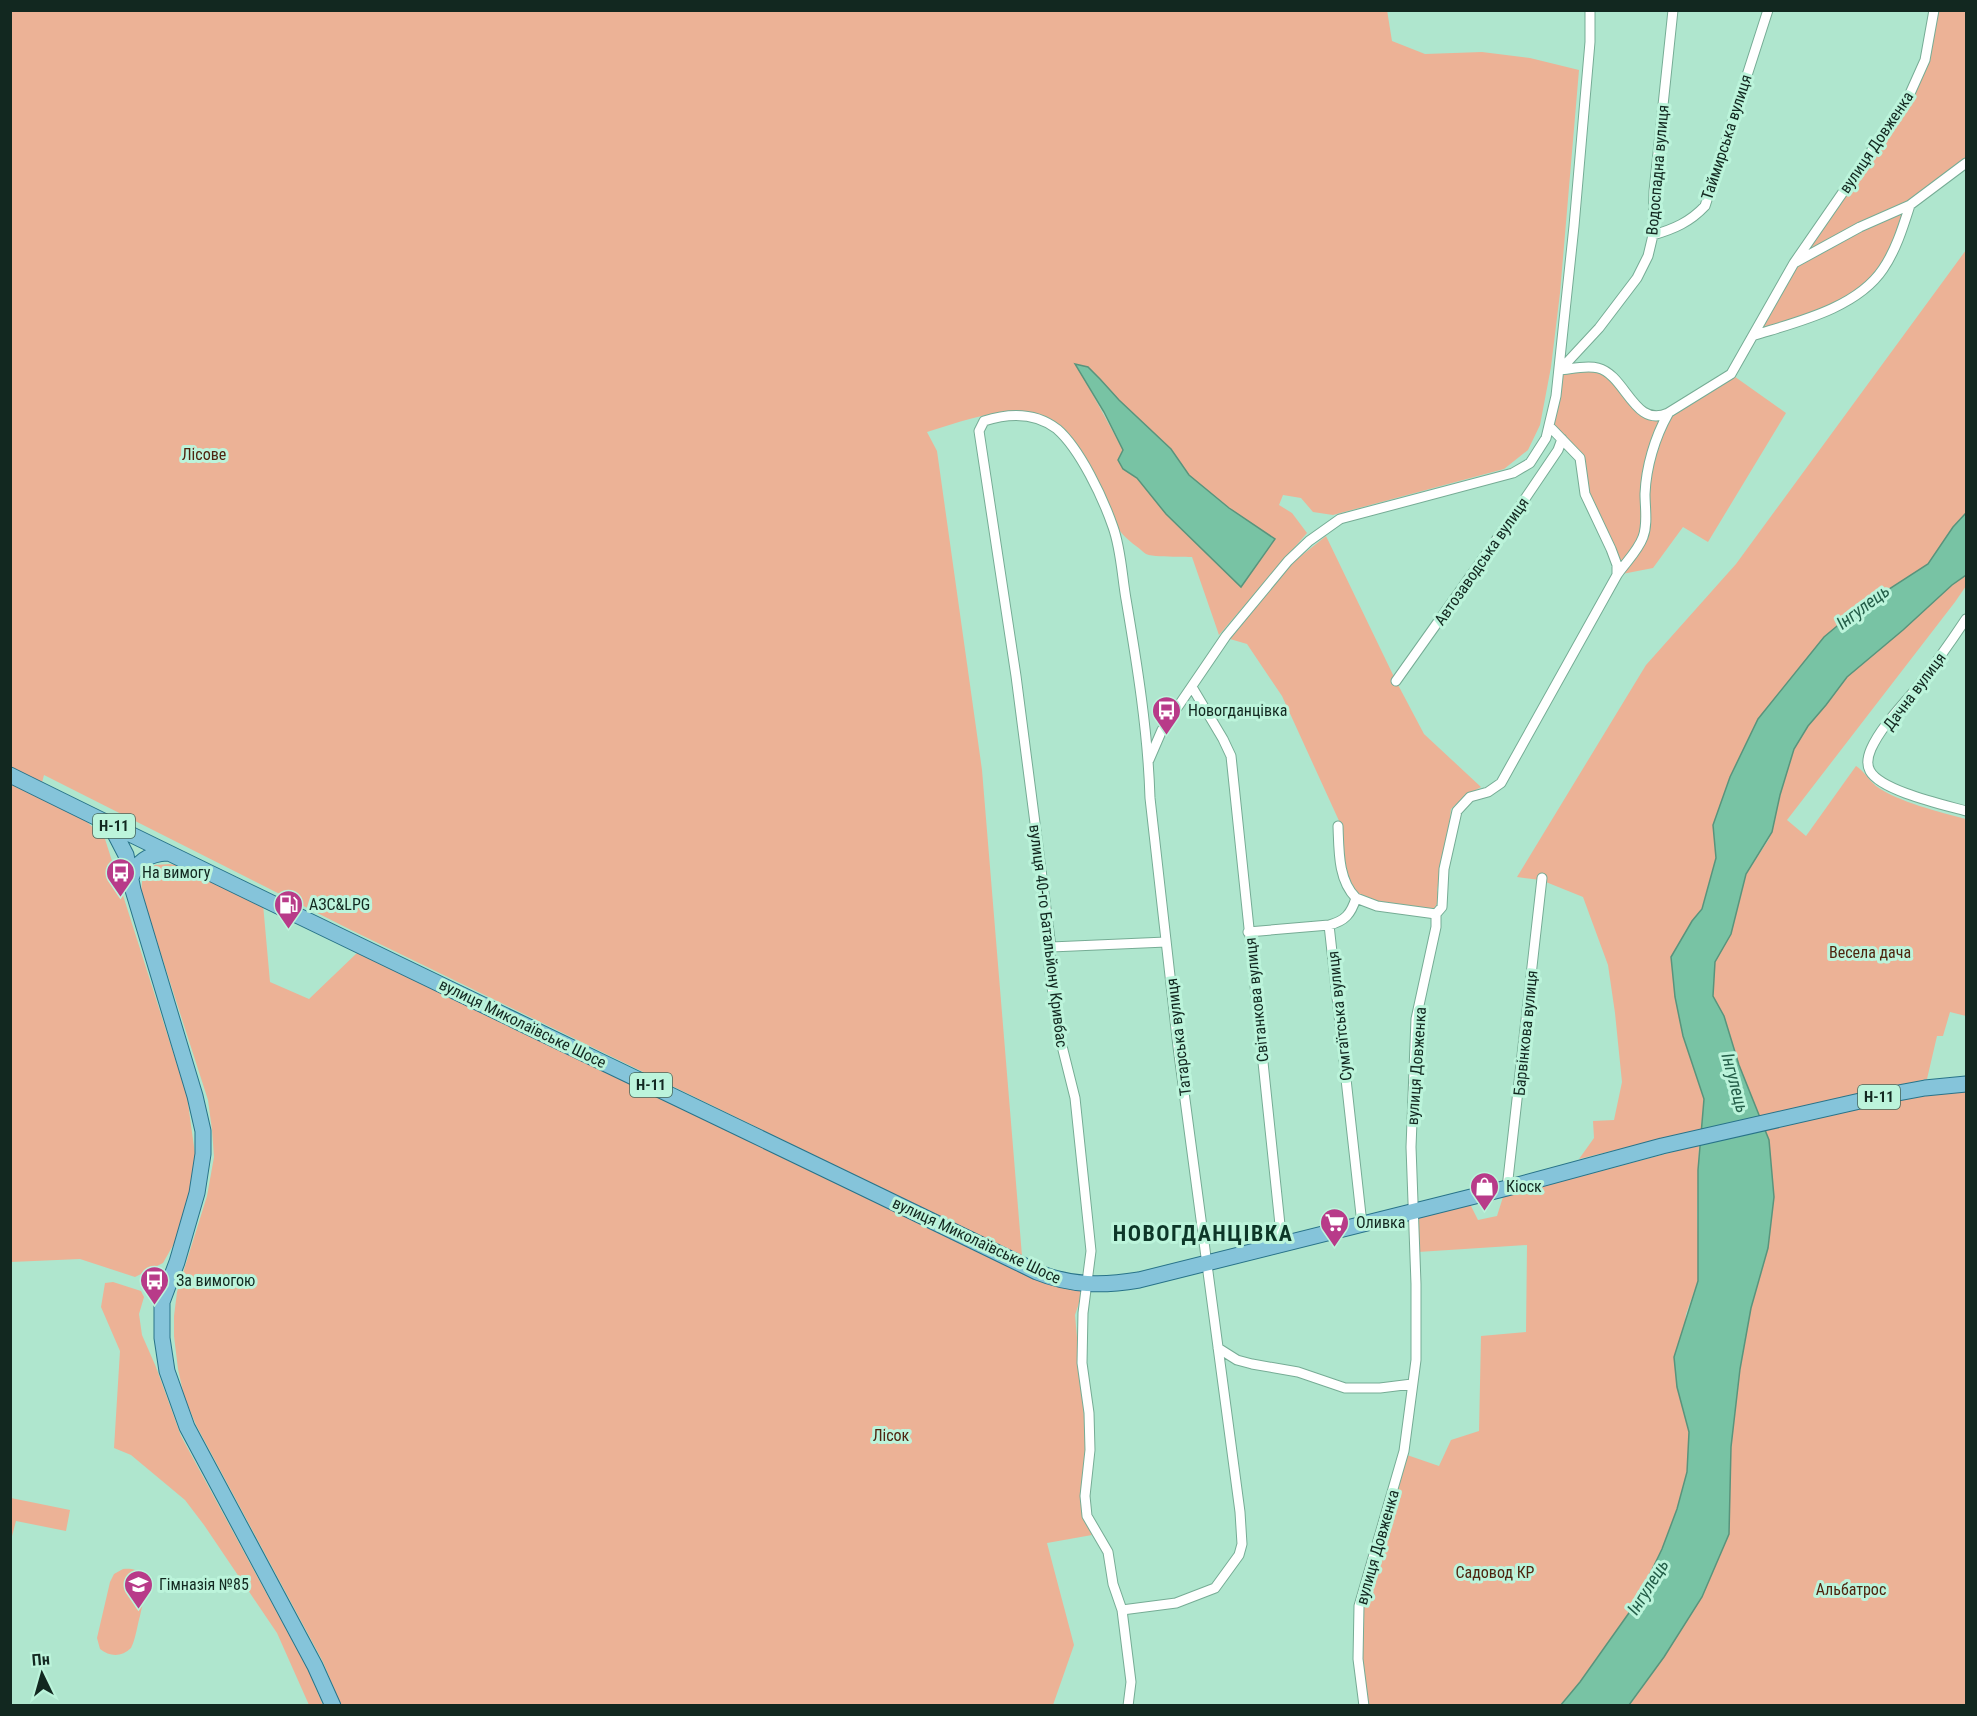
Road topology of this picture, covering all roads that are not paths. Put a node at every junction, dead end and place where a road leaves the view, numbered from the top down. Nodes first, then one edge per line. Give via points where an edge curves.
1 (1590, 10) edge
2 (1673, 10) edge
3 (1768, 10) edge
4 (1934, 10) edge
5 (1966, 163) edge
6 (1910, 205) junction
7 (1653, 235) junction
8 (1794, 263) junction
9 (1755, 335) junction
10 (1560, 370) junction
11 (1668, 413) junction
12 (1029, 416) joint
13 (1550, 427) junction
14 (1562, 439) junction
15 (1617, 575) junction
16 (1966, 619) edge
17 (1396, 681) dead end
18 (1192, 687) junction
19 (1149, 760) junction
20 (10, 775) edge
21 (1966, 811) edge
22 (110, 824) junction
23 (1338, 826) dead end
24 (167, 853) junction
25 (131, 878) junction
26 (1542, 878) dead end
27 (1356, 898) junction
28 (1436, 914) junction
29 (1329, 926) junction
30 (1248, 932) junction
31 (1166, 942) junction
32 (1051, 947) junction
33 (1966, 1084) edge
34 (1507, 1188) junction
35 (1412, 1212) junction
36 (1362, 1224) junction
37 (1282, 1244) junction
38 (1206, 1263) junction
39 (1087, 1285) junction
40 (1218, 1348) junction
41 (1412, 1384) junction
42 (1122, 1610) junction
43 (333, 1706) edge
44 (1128, 1706) edge
45 (1364, 1706) edge

1 - 10 street
2 - 7 street, Водоспадна вулиця
3 - 7 street, Таймирська вулиця via 1704,206 1678,227
4 - 8 street, вулиця Довженка via 1925,60 1908,98
5 - 6 street
6 - 8 street
6 - 9 street via 1883,270 1863,290 1819,316
7 - 10 street, Водоспадна вулиця via 1637,278
8 - 9 street, вулиця Довженка
9 - 11 street, вулиця Довженка via 1731,374
10 - 11 street via 1598,368 1609,374 1646,414 1661,417
10 - 13 street
11 - 15 street, вулиця Довженка via 1650,462 1644,536
12 - 19 street, Татарська вулиця via 1068,439 1114,528
12 - 32 street, вулиця 40-го Батальйону Кривбас via 994,418 984,421 979,430
13 - 14 street
13 - 18 street via 1530,463 1513,473 1340,519 1309,541 1226,636
14 - 15 street via 1581,458 1585,494 1611,549
14 - 17 street, Автозаводська вулиця via 1516,512
15 - 28 street, вулиця Довженка via 1501,783 1470,797 1456,811 1444,869 1442,907
16 - 21 street, Дачна вулиця via 1888,723 1868,760 1871,773 1879,780 1907,794
18 - 19 street via 1162,730
18 - 30 street, Світанкова вулиця via 1231,756
19 - 31 street, Татарська вулиця via 1149,798
20 - 22 main road, Н-11
22 - 24 main road, Н-11
22 - 25 main road, Н-11 via 124,849
23 - 27 street via 1345,884
24 - 25 main road, Н-11 via 145,858
24 - 39 main road, вулиця Миколаївське Шосе / Н-11 via 1037,1272
25 - 43 main road, Н-11 via 202,1131 197,1193 162,1302 167,1371 187,1427
26 - 34 street, Барвінкова вулиця
27 - 28 street via 1377,906
27 - 29 street via 1352,911 1342,922
28 - 35 street, вулиця Довженка via 1416,1019
29 - 30 street
29 - 36 street, Сумгаїтська вулиця
30 - 37 street, Світанкова вулиця
31 - 32 street
31 - 38 street, Татарська вулиця
32 - 39 street, вулиця 40-го Батальйону Кривбас via 1049,965 1058,1030 1075,1098 1079,1133 1091,1251
33 - 34 main road, вулиця Миколаївське Шосе / Н-11 via 1924,1088 1792,1116
34 - 35 main road, вулиця Миколаївське Шосе / Н-11
35 - 36 main road, вулиця Миколаївське Шосе / Н-11
35 - 41 street, вулиця Довженка via 1417,1336
36 - 37 main road, вулиця Миколаївське Шосе / Н-11
37 - 38 main road, вулиця Миколаївське Шосе / Н-11
38 - 39 main road, вулиця Миколаївське Шосе / Н-11 via 1139,1280
38 - 40 street, Татарська вулиця
39 - 42 street, вулиця 40-го Батальйону Кривбас via 1082,1363 1089,1413 1087,1516 1108,1552
40 - 41 street via 1237,1360 1298,1372 1345,1388
40 - 42 street, Татарська вулиця via 1240,1512 1239,1555 1215,1588 1176,1603
41 - 45 street, вулиця Довженка via 1404,1451 1359,1606 1358,1659
42 - 44 street, вулиця 40-го Батальйону Кривбас via 1131,1682

